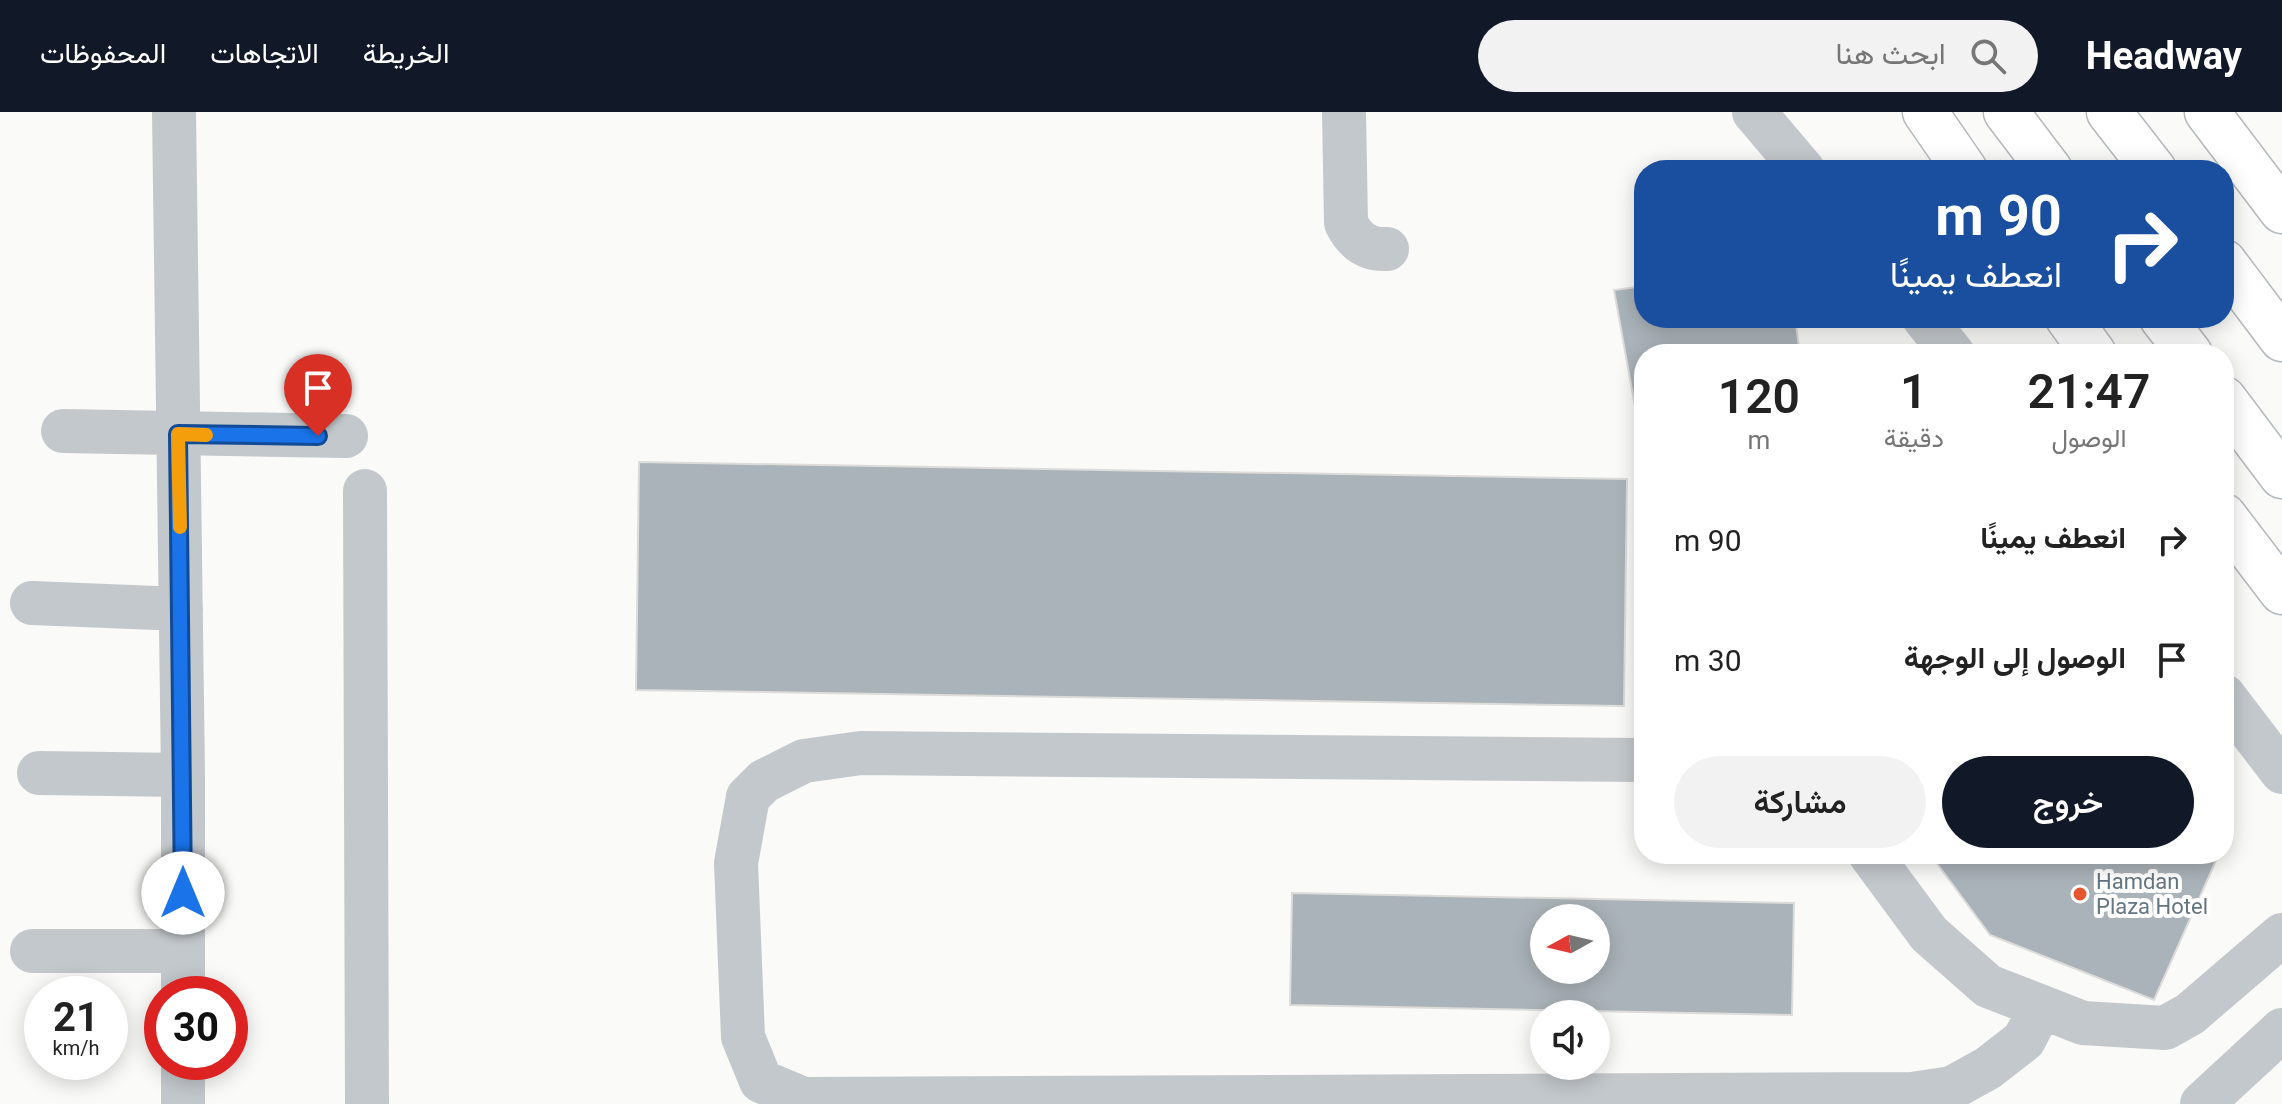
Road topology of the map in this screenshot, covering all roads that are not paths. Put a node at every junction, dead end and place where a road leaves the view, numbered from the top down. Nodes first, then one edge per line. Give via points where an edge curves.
1 (174, 112) edge
2 (1344, 112) edge
3 (1754, 112) edge
4 (1925, 112) edge
5 (2006, 112) edge
6 (2109, 112) edge
7 (2207, 112) edge
8 (1795, 160) edge
9 (1958, 160) edge
10 (2042, 160) edge
11 (2146, 160) edge
12 (2282, 211) edge
13 (1387, 249) dead end
14 (2234, 275) edge
15 (1932, 328) edge
16 (2170, 328) edge
17 (2282, 339) edge
18 (1945, 344) edge
19 (2182, 344) edge
20 (2234, 412) edge
21 (63, 431) dead end
22 (178, 434) junction
23 (346, 436) dead end
24 (2282, 476) edge
25 (365, 491) dead end
26 (2234, 529) edge
27 (2282, 592) edge
28 (32, 603) dead end
29 (181, 609) junction
30 (2234, 709) edge
31 (1634, 760) edge
32 (2282, 772) edge
33 (39, 773) dead end
34 (183, 775) junction
35 (1877, 864) edge
36 (2282, 935) edge
37 (32, 951) dead end
38 (182, 951) junction
39 (183, 976) edge
40 (2041, 1007) junction
41 (2282, 1030) edge
42 (183, 1080) edge
43 (183, 1104) edge
44 (367, 1104) edge
45 (2202, 1104) edge

1 - 22 street
2 - 13 street via 1346,223 1360,242
3 - 8 street
4 - 9 highway
5 - 10 highway
6 - 11 highway
7 - 12 highway
14 - 17 highway
15 - 18 street
16 - 19 highway
20 - 24 highway
21 - 22 street
22 - 23 street
22 - 29 street
25 - 44 street
26 - 27 highway
28 - 29 street
29 - 34 street
30 - 32 street
31 - 40 street via 861,753 804,761 764,781 748,797 741,823 736,863 743,1037 761,1081 803,1099 1912,1094 1952,1088 1988,1068 2024,1040
33 - 34 street
34 - 38 street
35 - 40 street via 1929,934 1988,986
36 - 40 street via 2190,1014 2165,1028 2083,1023
37 - 38 street
38 - 39 street
41 - 45 street
42 - 43 street

